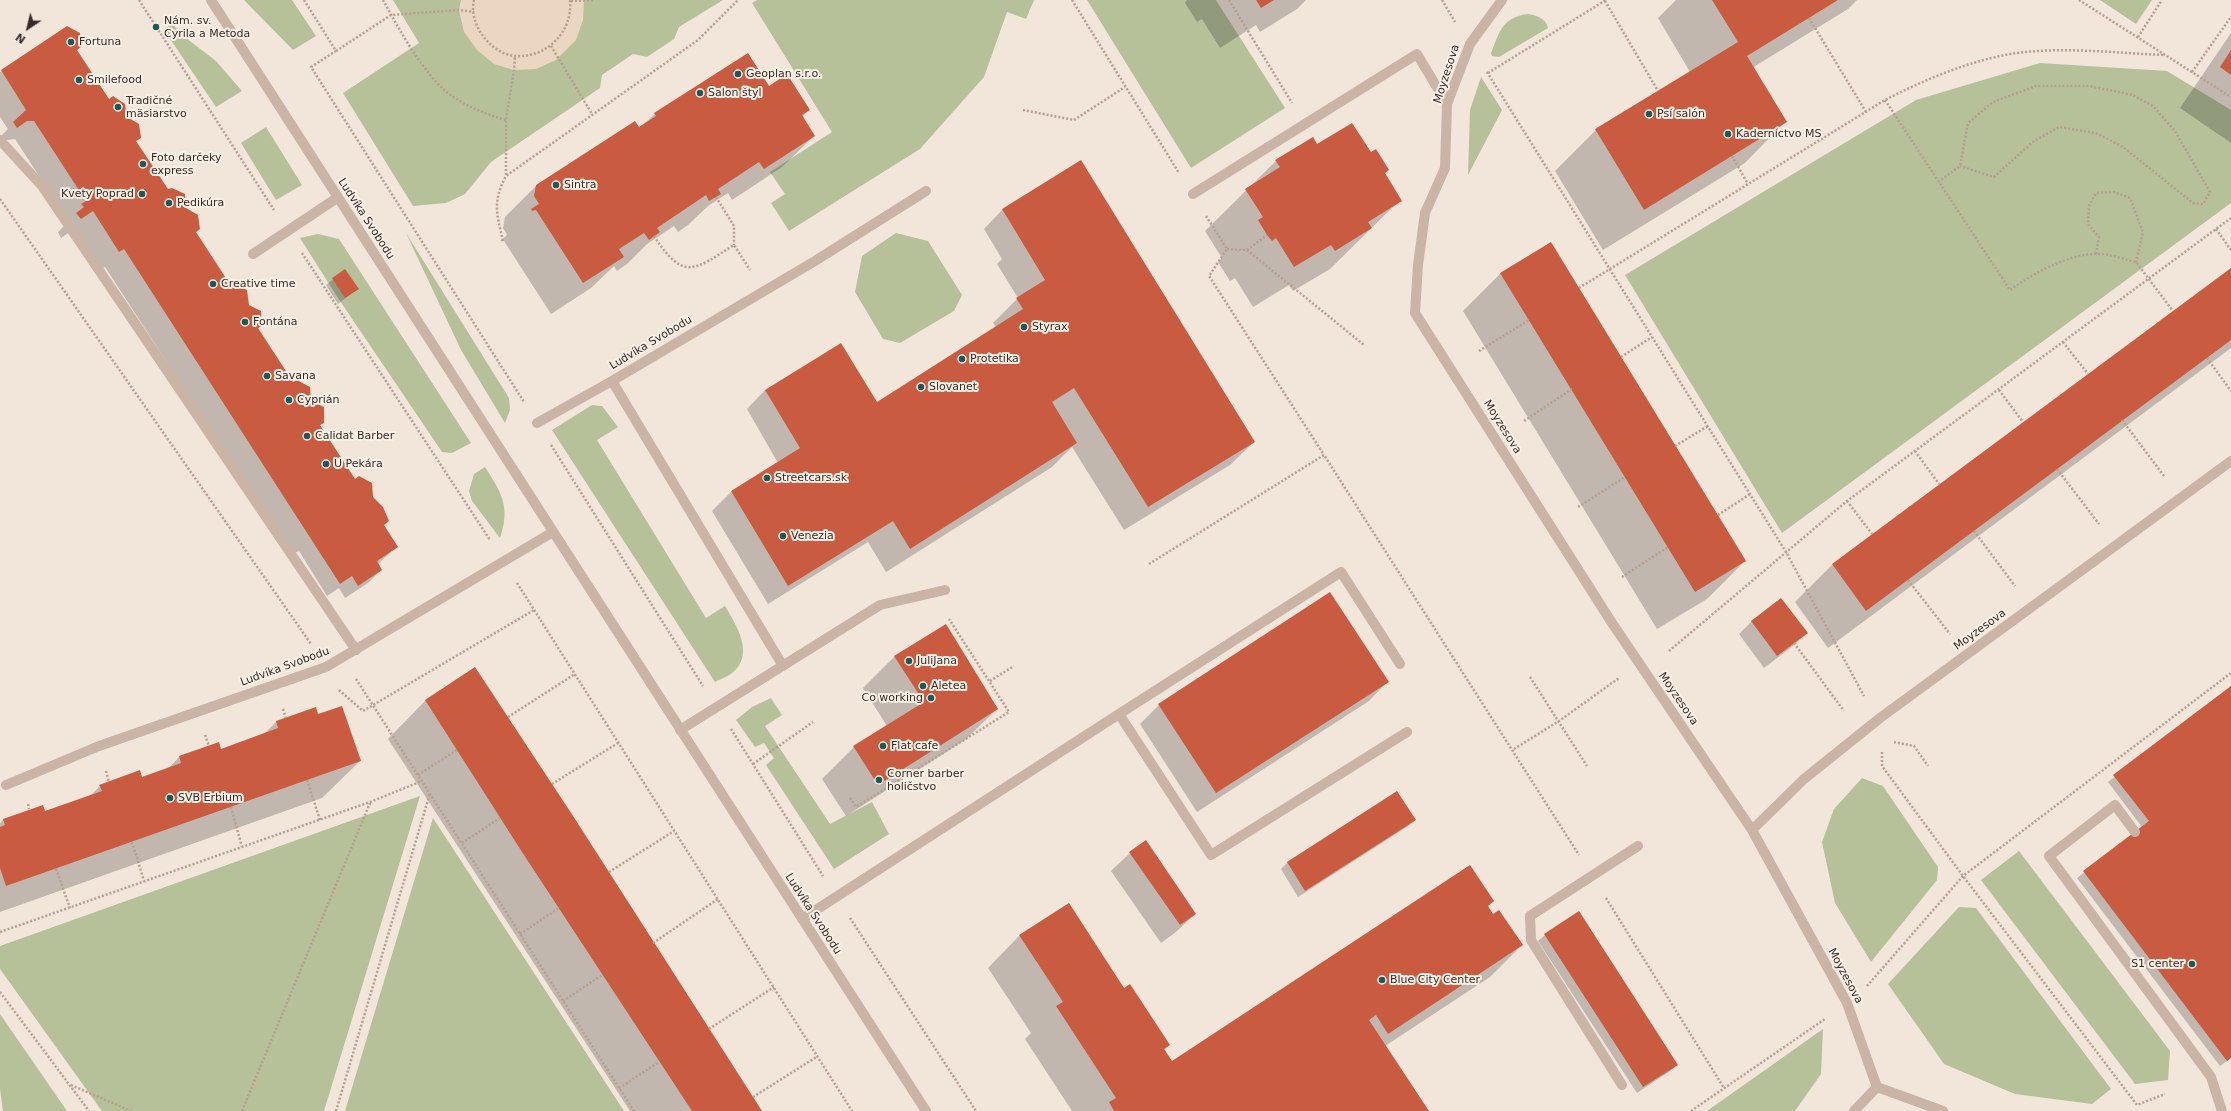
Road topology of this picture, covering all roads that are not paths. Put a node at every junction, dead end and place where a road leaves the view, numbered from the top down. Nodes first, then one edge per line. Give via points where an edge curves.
1 (211, 0) edge
2 (1502, 0) edge
3 (1447, 104) junction
4 (0, 140) edge
5 (926, 191) dead end
6 (1193, 194) road end
7 (337, 198) junction
8 (253, 254) dead end
9 (612, 381) junction
10 (537, 423) road end
11 (2231, 461) edge
12 (553, 532) junction
13 (945, 590) dead end
14 (356, 650) junction
15 (1400, 664) dead end
16 (783, 666) junction
17 (1119, 714) junction
18 (680, 730) junction
19 (1408, 732) dead end
20 (6, 785) dead end
21 (1752, 830) junction
22 (2134, 832) dead end
23 (1638, 846) dead end
24 (802, 919) junction
25 (1622, 1085) dead end
26 (1877, 1087) junction
27 (926, 1111) edge
28 (1854, 1111) edge
29 (1943, 1111) edge
30 (2222, 1111) edge

1 - 7 street, Ludvíka Svobodu
2 - 3 street, Moyzesova via 1470,44
3 - 6 street via 1417,54
3 - 21 street, Moyzesova via 1445,168 1426,213 1418,265 1415,312 1612,623
4 - 14 street via 42,186
5 - 9 street, Ludvíka Svobodu via 815,262
7 - 8 street
7 - 12 street, Ludvíka Svobodu
9 - 10 street
9 - 16 street, Ludvíka Svobodu
11 - 21 street, Moyzesova via 1880,718 1804,779
12 - 14 street, Ludvíka Svobodu
12 - 18 street, Ludvíka Svobodu
13 - 16 street via 880,605
14 - 20 street, Ludvíka Svobodu via 326,667 99,746
15 - 17 street via 1341,572
16 - 18 street
17 - 19 street via 1211,855
17 - 24 street
18 - 24 street, Ludvíka Svobodu
21 - 26 street, Moyzesova via 1848,1003
22 - 30 street via 2115,805 2049,856 2211,1077
23 - 25 street via 1530,916 1531,940
24 - 27 street, Ludvíka Svobodu
26 - 28 street
26 - 29 street

